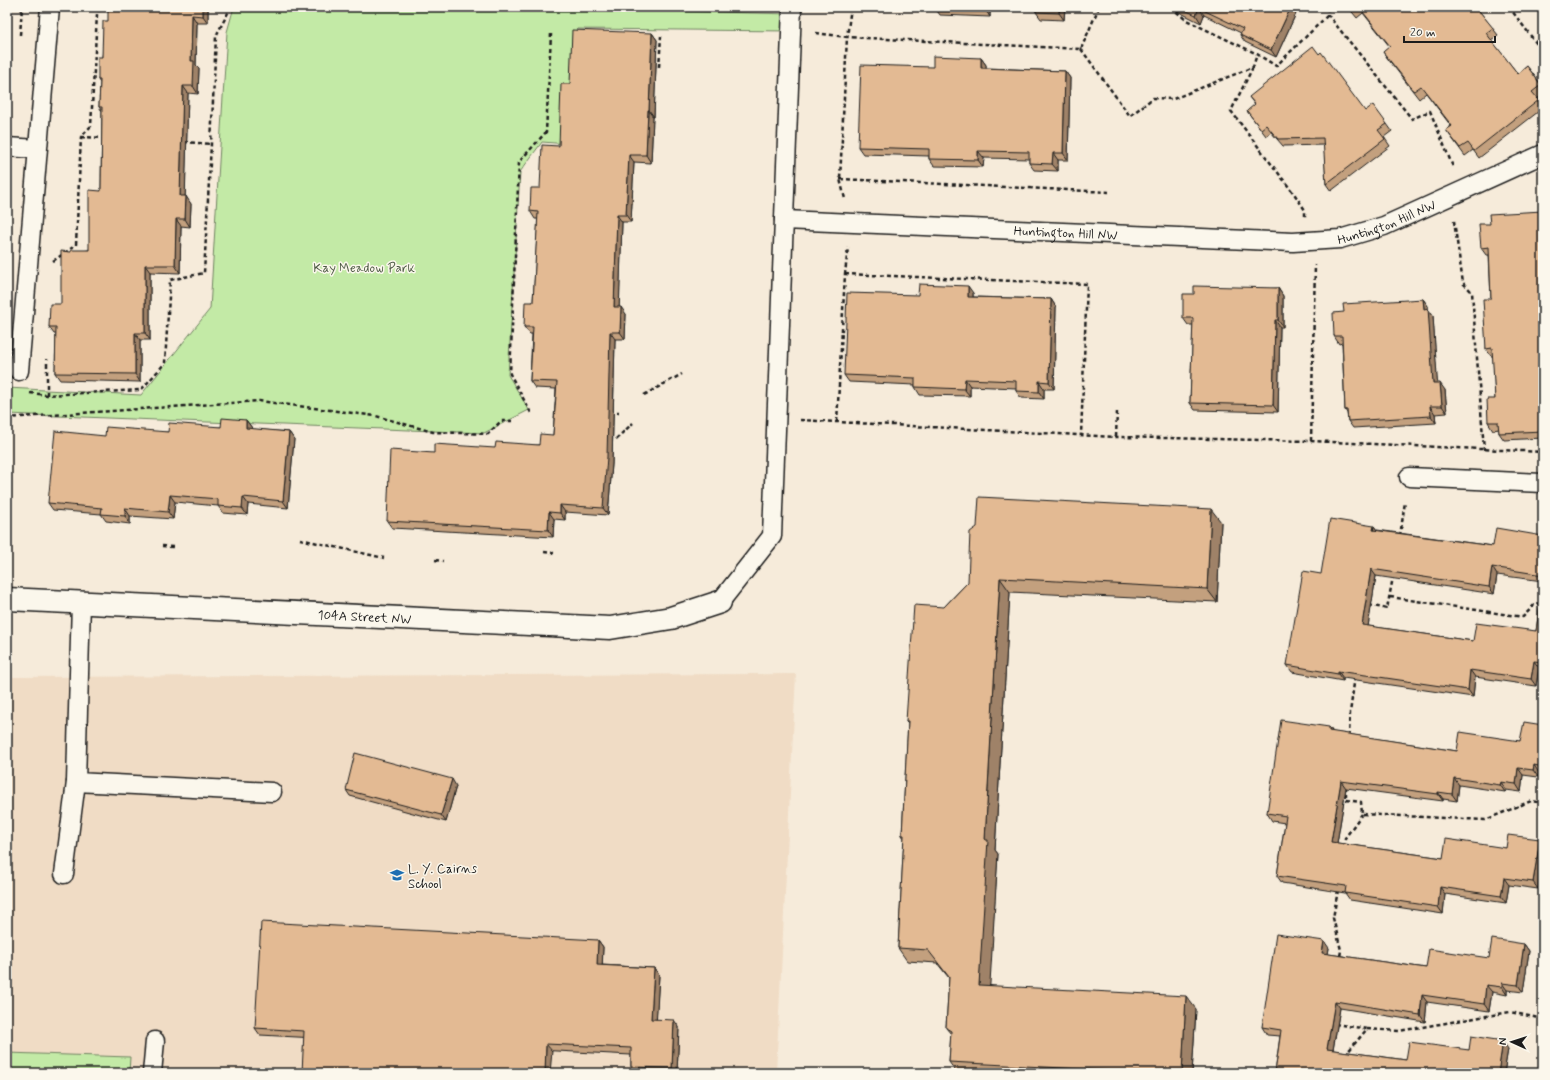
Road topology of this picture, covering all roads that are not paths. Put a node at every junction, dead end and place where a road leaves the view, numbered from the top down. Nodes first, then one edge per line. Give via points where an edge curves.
1 (50, 7) edge
2 (792, 7) edge
3 (7, 147) edge
4 (37, 149) junction
5 (1543, 154) edge
6 (784, 220) junction
7 (19, 371) dead end
8 (1410, 477) road end
9 (1543, 483) edge
10 (7, 599) edge
11 (81, 602) junction
12 (720, 602) joint
13 (76, 782) junction
14 (272, 792) dead end
15 (64, 874) dead end
16 (155, 1041) dead end
17 (152, 1073) edge

1 - 4 lane
2 - 6 lane
3 - 4 lane
4 - 7 lane
5 - 6 lane, Huntington Hill NW via 1384,226 1340,239 1293,242
6 - 12 lane via 772,536
8 - 9 lane
10 - 11 street, 104A Street NW
11 - 12 street, 104A Street NW via 610,628 671,618
11 - 13 lane
13 - 14 lane
13 - 15 lane
16 - 17 lane

